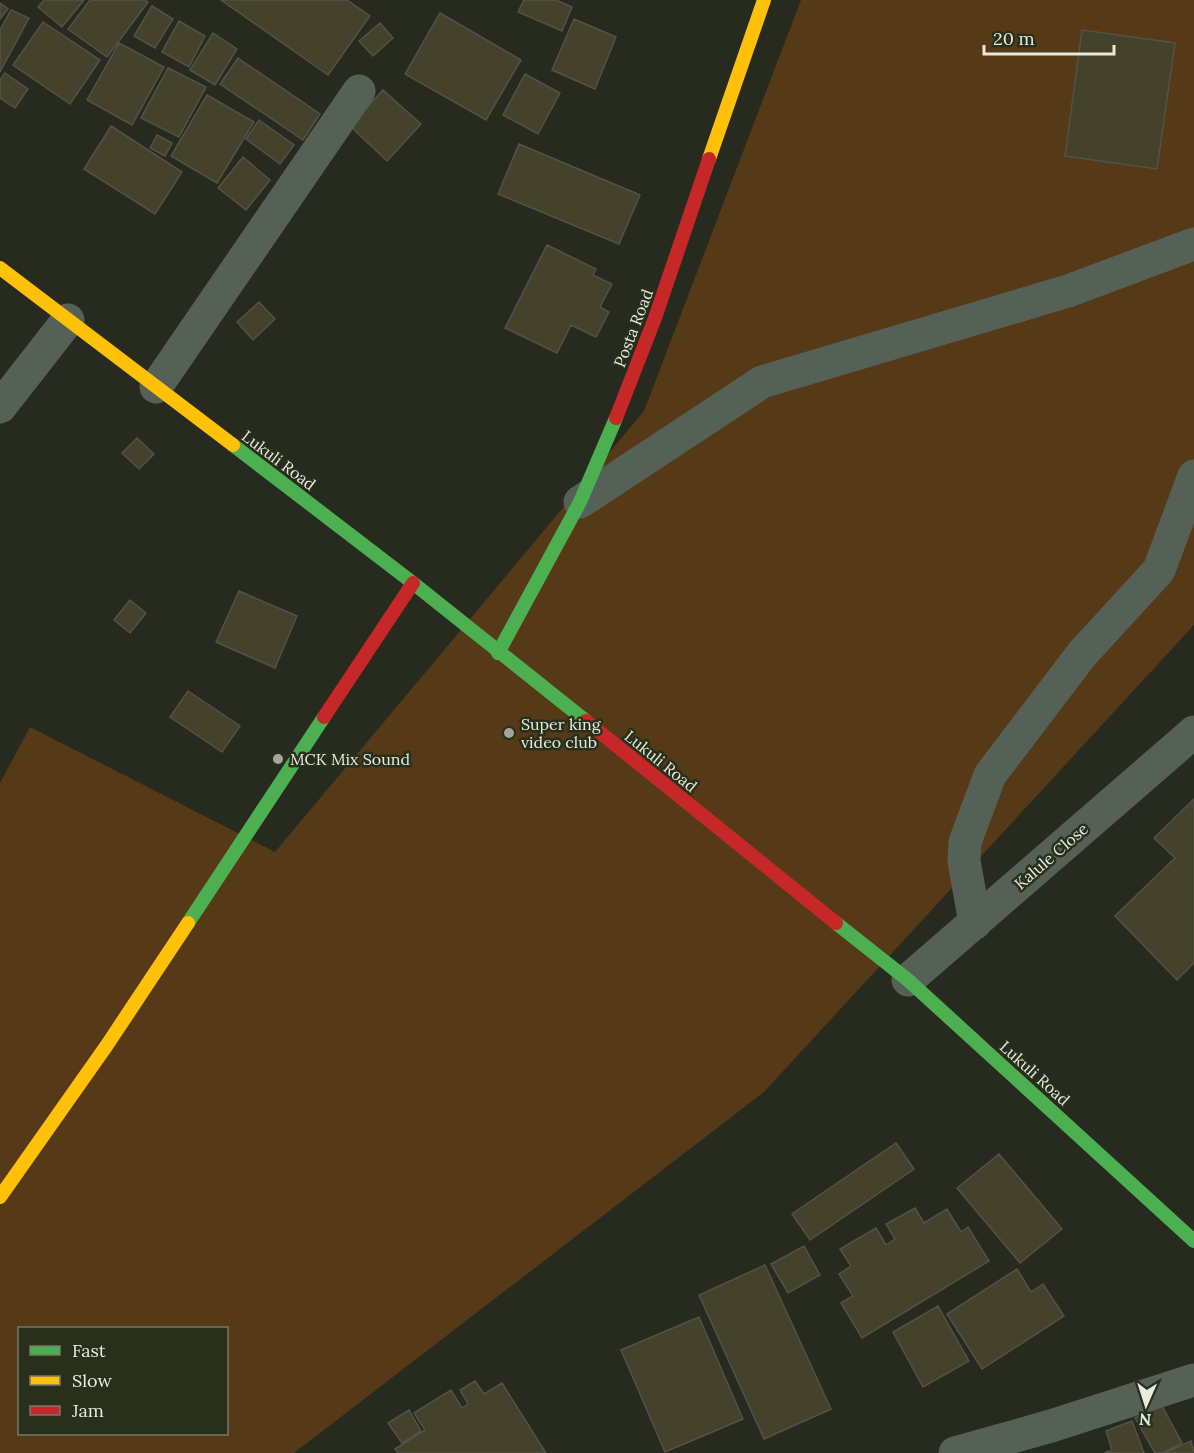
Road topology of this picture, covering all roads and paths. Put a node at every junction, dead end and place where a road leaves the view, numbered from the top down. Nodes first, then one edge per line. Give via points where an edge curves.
1 (764, 0) edge
2 (359, 91) dead end
3 (1194, 244) edge
4 (0, 268) edge
5 (68, 320) junction
6 (156, 387) junction
7 (0, 407) edge
8 (1194, 476) edge
9 (580, 502) junction
10 (414, 583) junction
11 (498, 653) junction
12 (1194, 732) edge
13 (975, 923) junction
14 (908, 980) junction
15 (0, 1197) edge
16 (1194, 1241) edge
17 (1194, 1380) edge
18 (955, 1453) edge

1 - 9 street, Posta Road via 656,318
2 - 6 street
3 - 9 street via 1068,291 762,382
4 - 5 street, Lukuli Road
5 - 6 street, Lukuli Road
5 - 7 street
6 - 10 street, Lukuli Road
8 - 13 street via 1159,570 1082,654 990,775 965,842 964,861
9 - 11 street, Posta Road
10 - 11 street, Lukuli Road
10 - 15 street via 107,1045
11 - 14 street, Lukuli Road
12 - 13 street, Kalule Close
13 - 14 street, Kalule Close
14 - 16 street, Lukuli Road
17 - 18 street

